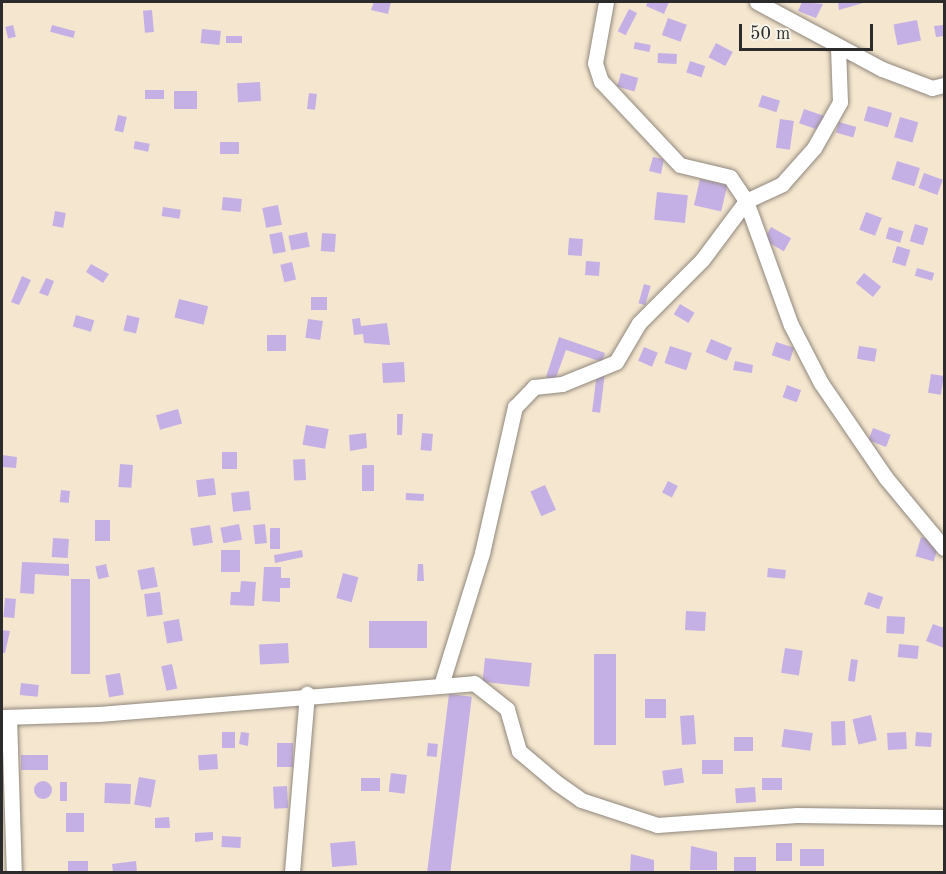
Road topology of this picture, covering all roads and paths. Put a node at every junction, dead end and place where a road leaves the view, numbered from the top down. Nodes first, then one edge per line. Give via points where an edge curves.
1 (606, 2) edge
2 (757, 2) edge
3 (838, 48) junction
4 (940, 89) edge
5 (746, 201) junction
6 (945, 548) edge
7 (441, 685) junction
8 (307, 694) junction
9 (5, 717) edge
10 (945, 817) edge
11 (14, 873) edge
12 (292, 873) edge

1 - 5 street via 595,63 601,81 680,165 730,177
2 - 3 street
3 - 4 street
3 - 5 street via 840,102 836,118 782,184
5 - 6 street via 791,325 821,383 886,478
5 - 7 street via 702,260 639,323 616,362 562,384 534,387 515,407 482,553
7 - 8 street
7 - 10 street via 474,683 507,708 519,751 581,801 657,825 796,815
8 - 9 street via 99,714
8 - 12 street
9 - 11 street

